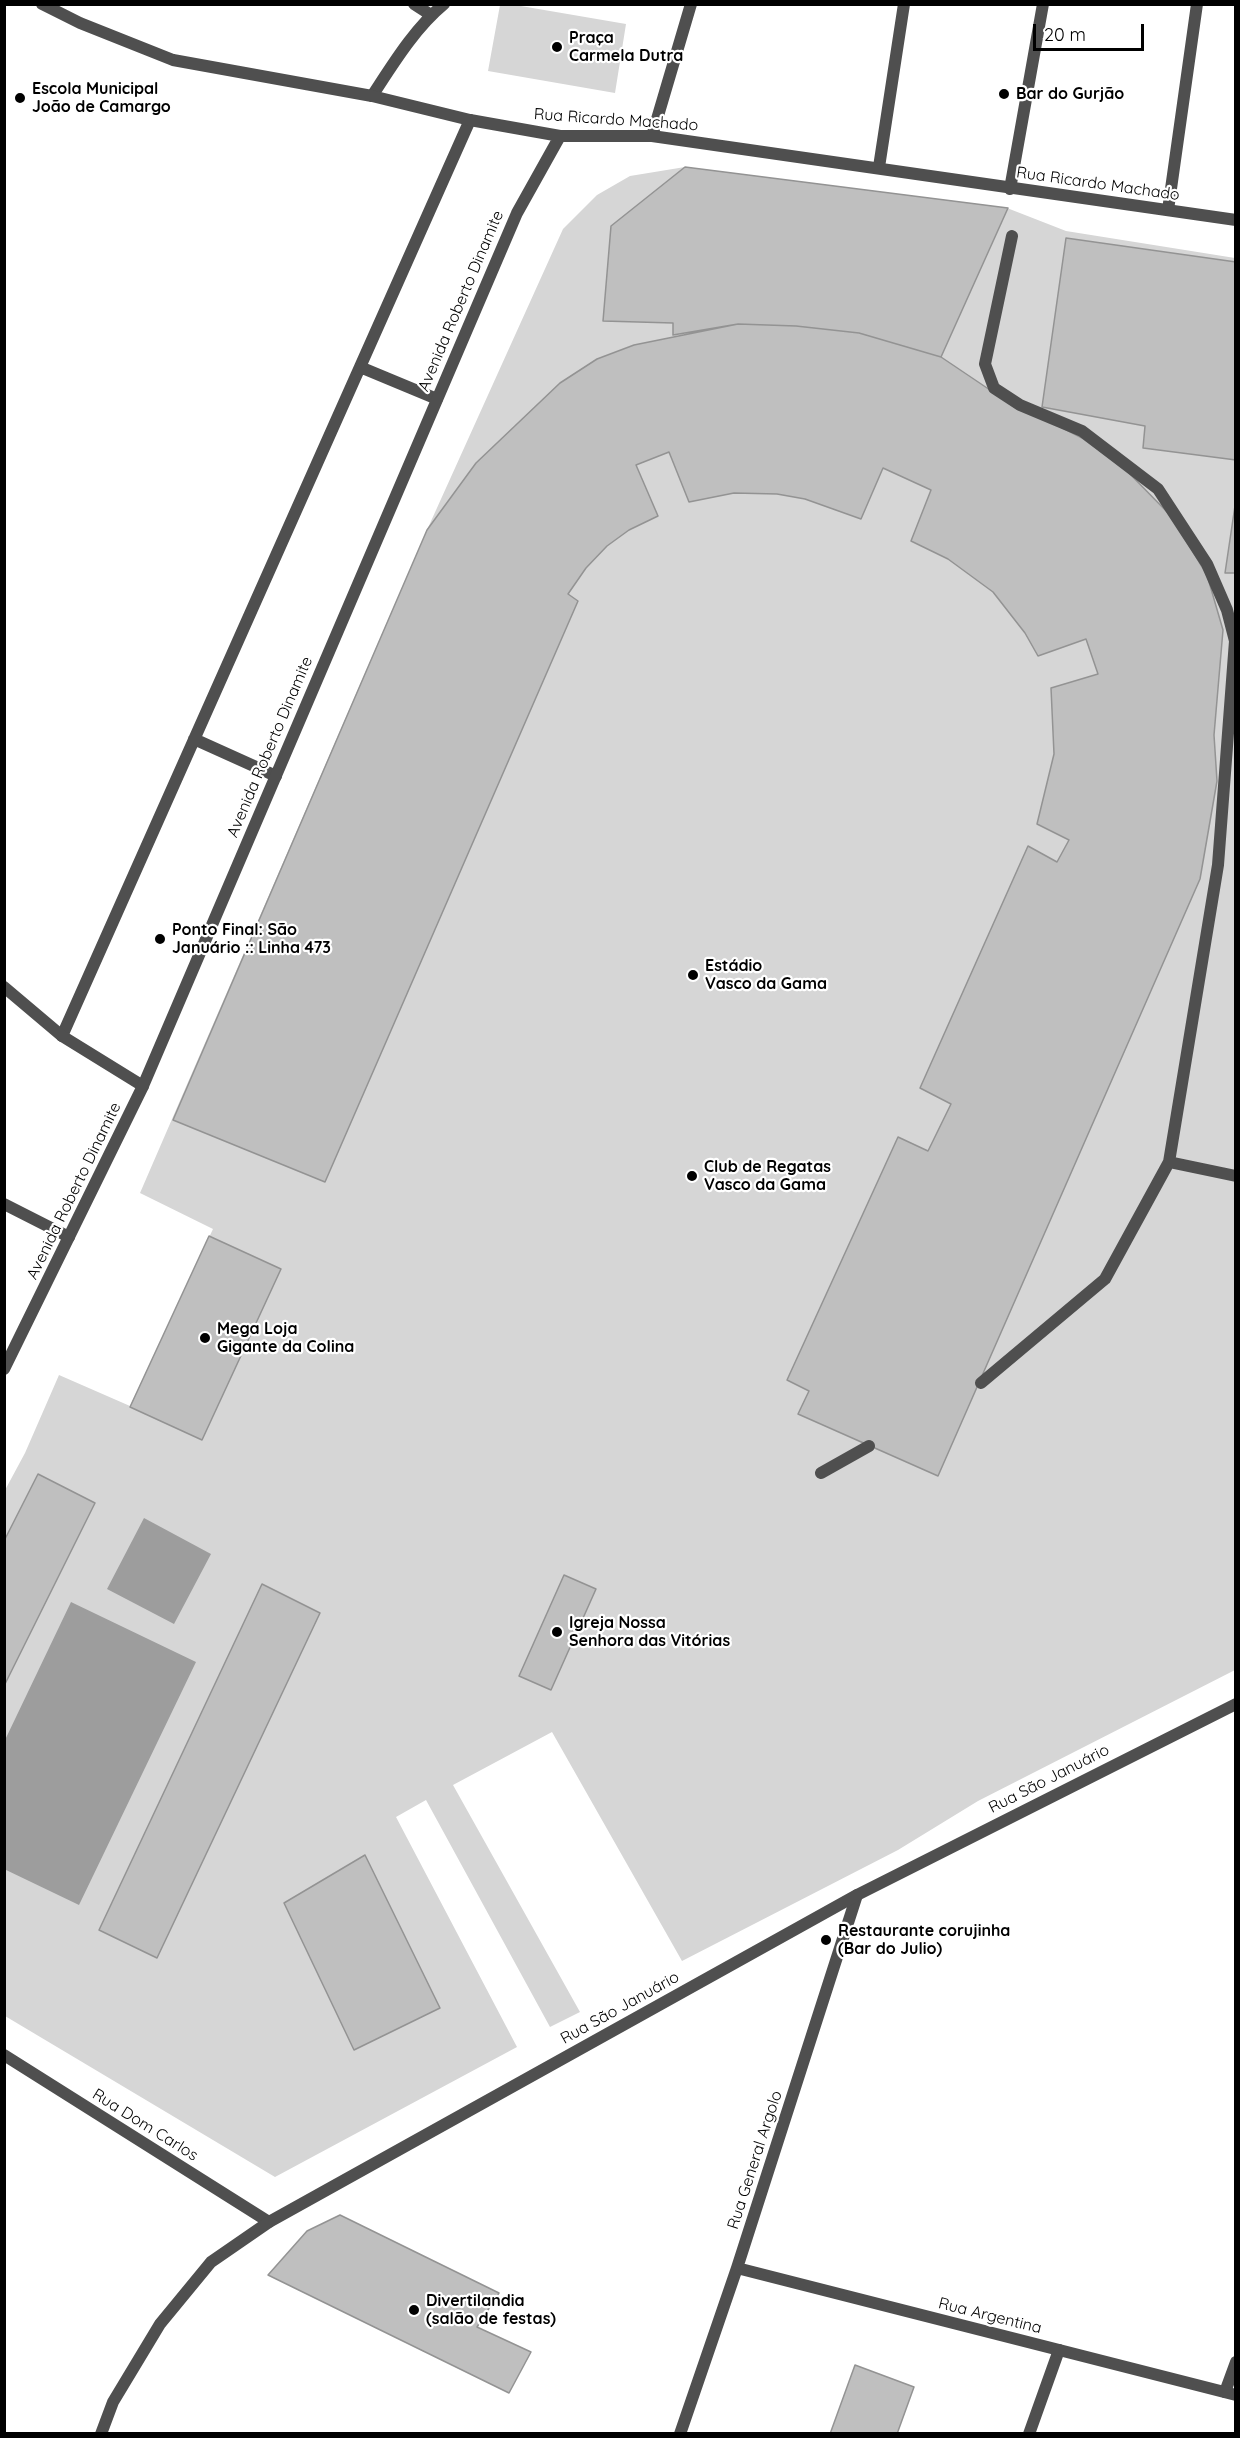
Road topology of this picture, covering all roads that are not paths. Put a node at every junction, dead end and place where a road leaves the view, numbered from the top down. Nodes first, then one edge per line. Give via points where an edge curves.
1 (42, 4) edge
2 (414, 4) edge
3 (444, 4) edge
4 (691, 4) edge
5 (904, 4) edge
6 (1043, 4) edge
7 (1197, 4) edge
8 (431, 15) junction
9 (372, 96) junction
10 (470, 120) junction
11 (560, 136) junction
12 (652, 136) junction
13 (879, 167) junction
14 (1010, 189) junction
15 (1168, 210) junction
16 (1236, 220) edge
17 (1012, 236) dead end
18 (360, 367) junction
19 (437, 399) junction
20 (1231, 611) edge
21 (1234, 665) edge
22 (194, 739) junction
23 (276, 776) junction
24 (4, 987) edge
25 (62, 1036) junction
26 (143, 1086) junction
27 (1169, 1161) junction
28 (1236, 1176) edge
29 (4, 1204) edge
30 (69, 1237) junction
31 (4, 1369) edge
32 (981, 1383) dead end
33 (869, 1446) dead end
34 (821, 1473) dead end
35 (1236, 1704) edge
36 (857, 1895) junction
37 (4, 2055) edge
38 (269, 2222) junction
39 (737, 2268) junction
40 (1059, 2350) junction
41 (1236, 2362) edge
42 (1230, 2393) edge
43 (101, 2433) edge
44 (680, 2433) edge
45 (1029, 2433) edge

1 - 9 street, Rua Ricardo Machado via 173,60
2 - 8 street
3 - 8 street
4 - 12 street
5 - 13 street
6 - 14 street
7 - 15 street
8 - 9 street
9 - 10 street, Rua Ricardo Machado
10 - 11 street, Rua Ricardo Machado
10 - 18 street
11 - 12 street, Rua Ricardo Machado
11 - 19 street, Avenida Roberto Dinamite via 517,213
12 - 13 street, Rua Ricardo Machado
13 - 14 street, Rua Ricardo Machado
14 - 15 street, Rua Ricardo Machado
15 - 16 street, Rua Ricardo Machado
17 - 20 street via 985,364 994,388 1020,405 1082,431 1158,489 1207,564
18 - 19 street
18 - 22 street
19 - 23 street, Avenida Roberto Dinamite
20 - 21 street
21 - 27 street via 1218,866
22 - 23 street
22 - 25 street
23 - 26 street, Avenida Roberto Dinamite
24 - 25 street
25 - 26 street
26 - 30 street, Avenida Roberto Dinamite
27 - 28 street
27 - 32 street via 1105,1280
29 - 30 street
30 - 31 street, Avenida Roberto Dinamite
33 - 34 street
35 - 36 street, Rua São Januário
36 - 38 street, Rua São Januário
36 - 39 street, Rua General Argolo
37 - 38 street, Rua Dom Carlos
38 - 43 street, Rua São Januário via 211,2262 160,2324 113,2402
39 - 40 street, Rua Argentina
39 - 44 street, Rua General Argolo
40 - 42 street, Rua Argentina
40 - 45 street
41 - 42 street

